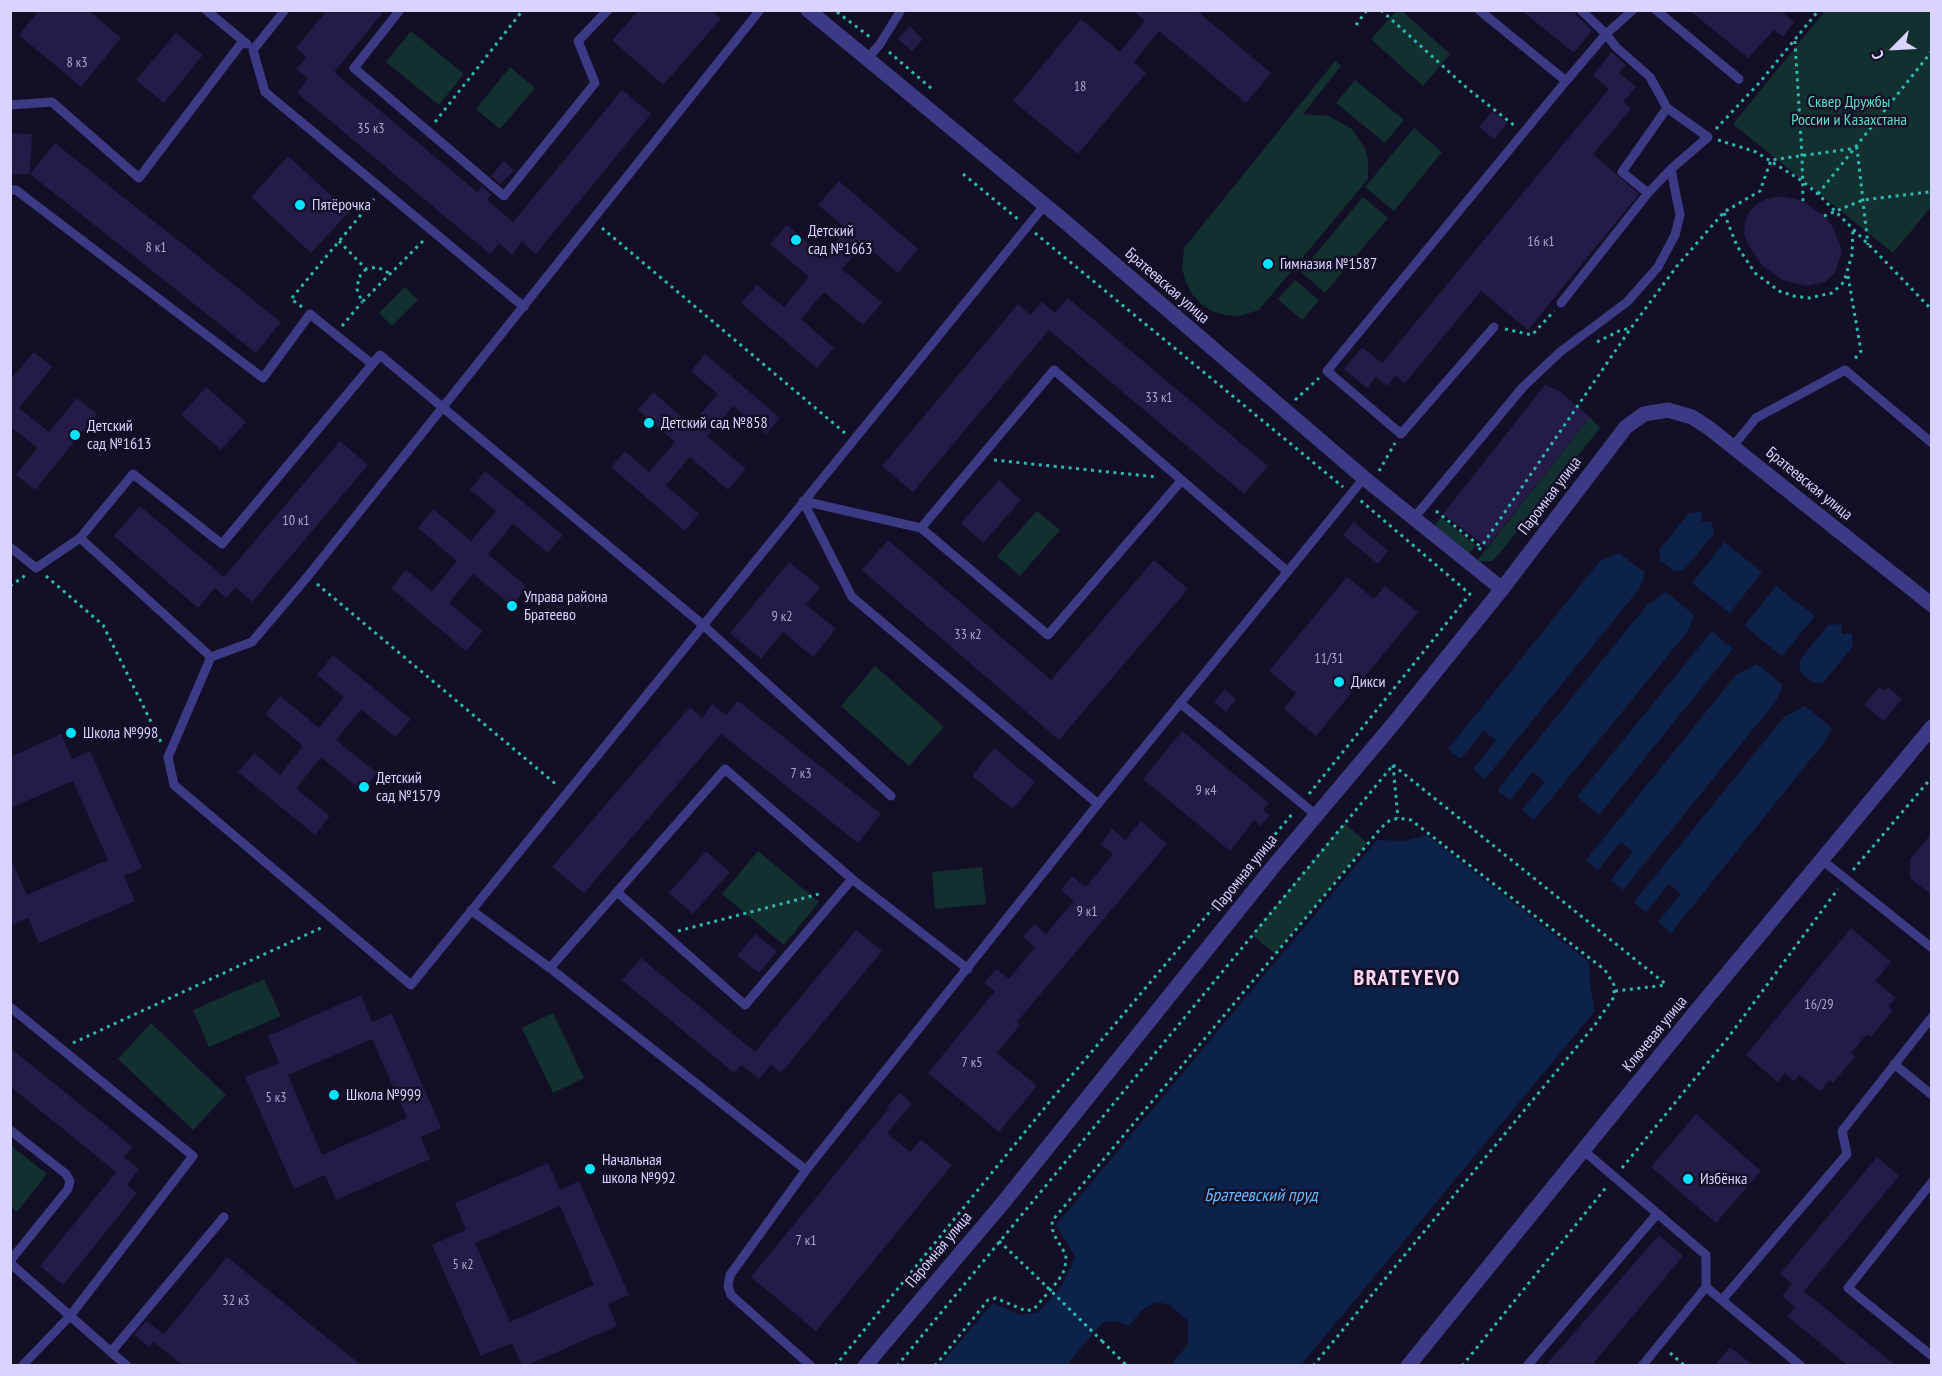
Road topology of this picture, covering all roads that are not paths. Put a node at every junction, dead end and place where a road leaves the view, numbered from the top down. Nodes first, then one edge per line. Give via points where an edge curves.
1 (206, 10) edge
2 (285, 10) edge
3 (400, 10) edge
4 (608, 10) edge
5 (760, 10) edge
6 (808, 10) edge
7 (901, 10) edge
8 (1479, 10) edge
9 (1581, 10) edge
10 (1633, 10) edge
11 (1656, 10) edge
12 (1606, 34) junction
13 (243, 41) junction
14 (253, 50) junction
15 (867, 59) junction
16 (1739, 79) dead end
17 (1566, 81) junction
18 (10, 105) edge
19 (1666, 108) junction
20 (1671, 169) junction
21 (10, 190) edge
22 (1648, 193) junction
23 (1044, 206) junction
24 (1560, 303) road end
25 (524, 307) junction
26 (1494, 327) road end
27 (372, 364) junction
28 (443, 407) junction
29 (1656, 411) joint
30 (1932, 443) edge
31 (1733, 446) junction
32 (1371, 476) junction
33 (1182, 480) junction
34 (803, 501) junction
35 (1413, 518) junction
36 (921, 528) junction
37 (80, 538) junction
38 (10, 547) edge
39 (1287, 571) junction
40 (1502, 589) junction
41 (1932, 605) edge
42 (703, 625) junction
43 (210, 657) junction
44 (1180, 703) junction
45 (1932, 727) edge
46 (891, 796) dead end
47 (1098, 804) junction
48 (1316, 815) junction
49 (1822, 860) junction
50 (852, 879) junction
51 (617, 892) junction
52 (471, 910) junction
53 (1932, 948) edge
54 (550, 968) junction
55 (968, 969) junction
56 (10, 1007) edge
57 (1932, 1017) edge
58 (1894, 1064) junction
59 (1932, 1095) edge
60 (10, 1130) edge
61 (1584, 1151) junction
62 (806, 1170) junction
63 (1932, 1182) edge
64 (1657, 1214) junction
65 (224, 1216) dead end
66 (10, 1262) edge
67 (1706, 1287) junction
68 (1722, 1300) junction
69 (70, 1316) junction
70 (111, 1352) junction
71 (1932, 1356) edge
72 (22, 1365) edge
73 (127, 1365) edge
74 (811, 1365) edge
75 (865, 1365) edge
76 (1408, 1365) edge
77 (1527, 1365) edge
78 (1642, 1365) edge
79 (1801, 1365) edge

1 - 13 lane
2 - 14 lane
3 - 4 lane via 354,68 504,196 595,83 578,41
5 - 25 lane
6 - 15 street, Братеевская улица
7 - 15 lane
8 - 17 lane
9 - 12 lane
10 - 12 lane
11 - 16 lane
12 - 17 lane
12 - 19 lane via 1650,77
13 - 14 lane
13 - 18 lane via 139,178 51,102
14 - 25 lane via 265,92
15 - 23 street, Братеевская улица
17 - 26 lane via 1327,371 1401,434
19 - 20 lane via 1708,137
19 - 22 lane via 1622,171
20 - 22 lane
20 - 35 lane via 1680,215 1675,235 1658,267 1627,302 1560,352 1523,387
21 - 27 lane via 16,190 263,378 310,314
22 - 24 lane
23 - 32 street, Братеевская улица
23 - 34 lane
25 - 28 lane
27 - 28 lane via 380,355
27 - 37 lane via 222,544 133,474
28 - 42 lane
28 - 43 lane via 252,642
29 - 31 street, Братеевская улица via 1692,417
29 - 40 street, Паромная улица via 1634,419 1626,427
30 - 31 lane via 1845,370 1756,418
31 - 41 street, Братеевская улица
32 - 35 street, Братеевская улица
32 - 39 lane via 1351,493
33 - 36 lane via 1048,635
33 - 36 lane via 1054,370
33 - 39 lane
34 - 36 lane
34 - 42 lane
34 - 47 lane via 852,597
35 - 40 street, Братеевская улица
37 - 38 lane via 36,568
37 - 43 lane
39 - 44 lane
40 - 48 street, Паромная улица
42 - 46 lane
42 - 52 lane
43 - 52 lane via 168,757 174,784 411,985
44 - 47 lane
44 - 48 lane
45 - 49 street, Ключевая улица
47 - 55 lane
48 - 75 street, Паромная улица via 1002,1204
49 - 53 lane
49 - 61 street, Ключевая улица
50 - 51 lane via 725,770
50 - 51 lane via 745,1005
50 - 55 lane
51 - 54 lane
52 - 54 lane
54 - 62 lane
55 - 62 lane
56 - 69 lane via 193,1156
57 - 58 lane
58 - 59 lane
58 - 68 lane via 1842,1131 1847,1154
60 - 66 lane via 70,1181 68,1189
61 - 64 lane
61 - 76 street, Ключевая улица
62 - 74 lane via 730,1275 728,1286 731,1295
63 - 71 lane via 1848,1288
64 - 67 lane via 1706,1255
64 - 77 lane
65 - 70 lane
66 - 69 lane
67 - 68 lane
67 - 78 lane
68 - 79 lane
69 - 70 lane
69 - 72 lane
70 - 73 lane

